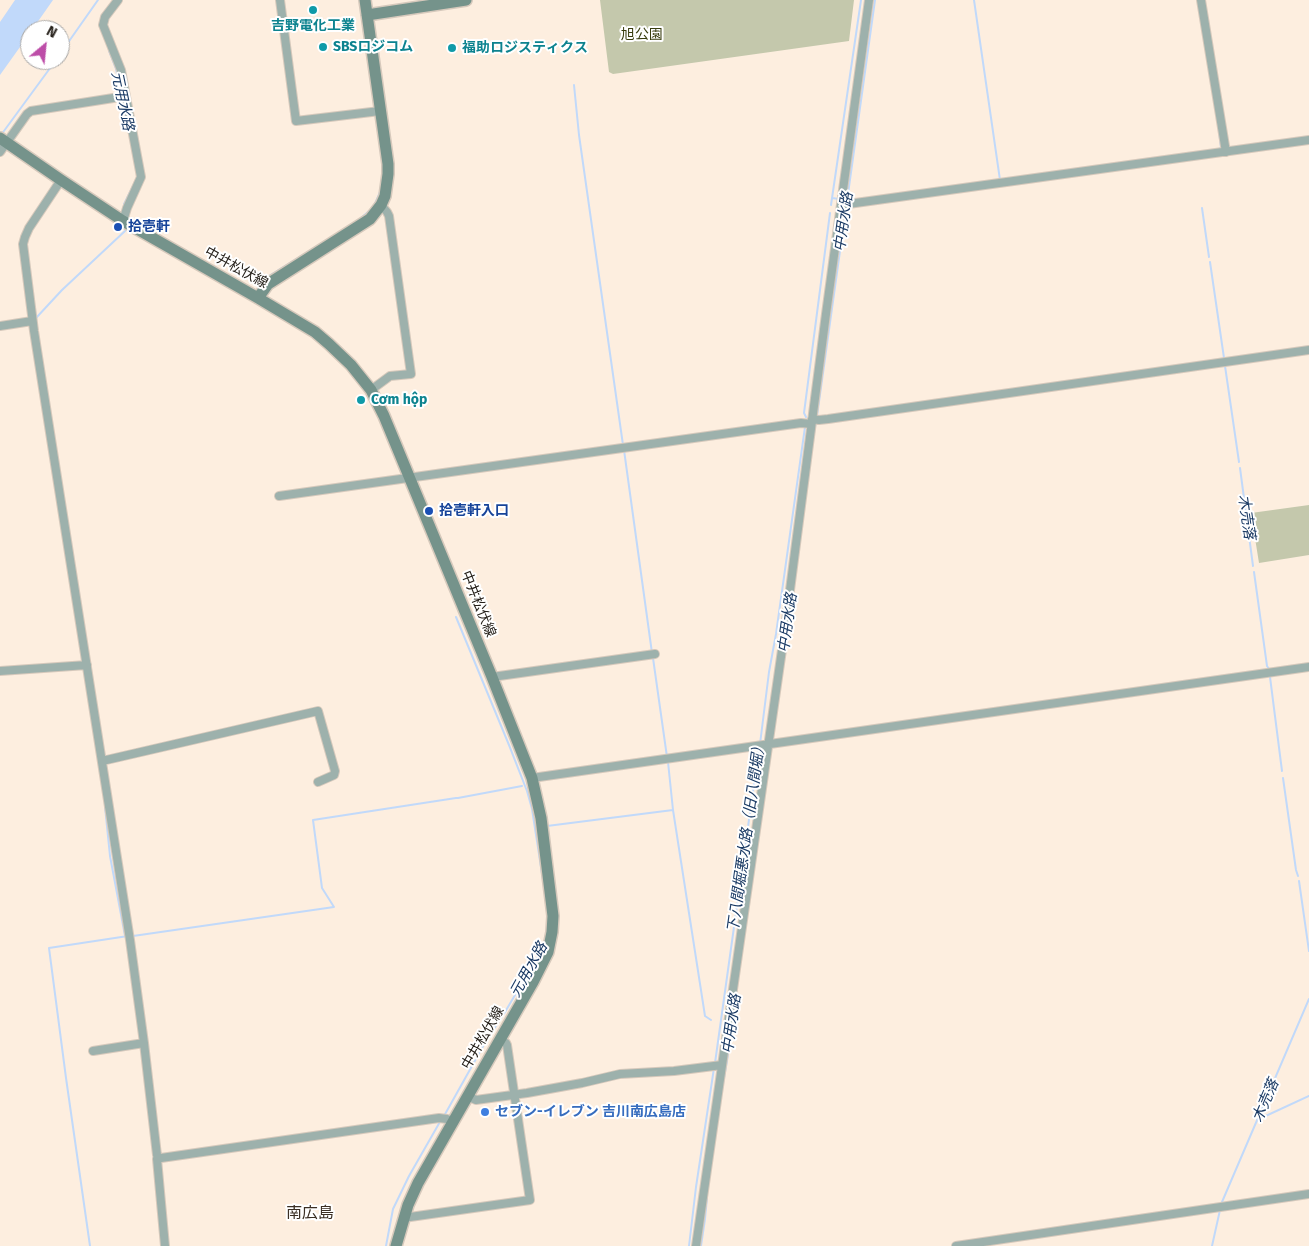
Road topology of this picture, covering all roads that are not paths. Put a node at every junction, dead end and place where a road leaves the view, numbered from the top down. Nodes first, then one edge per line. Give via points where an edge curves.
1 (118, 0) edge
2 (280, 0) edge
3 (365, 0) edge
4 (466, 0) edge
5 (869, 0) edge
6 (1201, 0) edge
7 (367, 15) junction
8 (126, 96) junction
9 (380, 111) junction
10 (1309, 140) edge
11 (2, 144) edge
12 (1226, 152) junction
13 (61, 180) junction
14 (381, 205) junction
15 (841, 206) junction
16 (123, 221) junction
17 (258, 298) junction
18 (32, 321) junction
19 (0, 326) edge
20 (1309, 350) edge
21 (371, 390) junction
22 (814, 421) junction
23 (410, 478) junction
24 (279, 496) dead end
25 (655, 654) dead end
26 (87, 665) junction
27 (1309, 666) edge
28 (0, 671) edge
29 (492, 677) junction
30 (768, 744) junction
31 (102, 762) junction
32 (532, 778) junction
33 (318, 782) dead end
34 (500, 1039) junction
35 (144, 1043) junction
36 (93, 1050) dead end
37 (722, 1065) junction
38 (514, 1095) junction
39 (467, 1096) junction
40 (452, 1122) junction
41 (158, 1158) junction
42 (1309, 1194) edge
43 (403, 1218) junction
44 (164, 1246) edge
45 (396, 1246) edge
46 (696, 1246) edge
47 (956, 1246) edge

1 - 8 street via 105,17 103,26 121,70
2 - 9 street via 296,121
3 - 7 main road
4 - 7 main road
5 - 15 street
6 - 12 street
7 - 9 main road
8 - 11 street via 31,110
8 - 16 street via 142,177
9 - 14 main road via 388,174
10 - 12 street
11 - 13 main road, 中井松伏線
12 - 15 street
13 - 16 main road, 中井松伏線
13 - 18 street via 29,228 23,244
14 - 17 main road via 362,225 268,284
14 - 21 street via 389,216 411,374 390,376
15 - 22 street
16 - 17 main road, 中井松伏線
17 - 21 main road, 中井松伏線 via 315,332 351,365
18 - 19 street
18 - 26 street via 46,426
20 - 22 street
21 - 23 main road, 中井松伏線
22 - 23 street
22 - 30 street
23 - 24 street
23 - 29 main road, 中井松伏線
25 - 29 street
26 - 28 street
26 - 31 street
27 - 30 street
29 - 32 main road, 中井松伏線
30 - 32 street
30 - 37 street
31 - 33 street via 318,711 335,771 334,775
31 - 35 street
32 - 34 main road, 中井松伏線 via 546,856 552,932 541,967
34 - 38 street via 507,1045
34 - 39 main road, 中井松伏線
35 - 36 street
35 - 41 street
37 - 38 street via 620,1074
37 - 46 street
38 - 39 street via 476,1100
38 - 43 street via 530,1200
39 - 40 main road, 中井松伏線
40 - 41 street via 439,1118
40 - 43 main road, 中井松伏線 via 418,1183
41 - 44 street
42 - 47 street
43 - 45 main road, 中井松伏線

